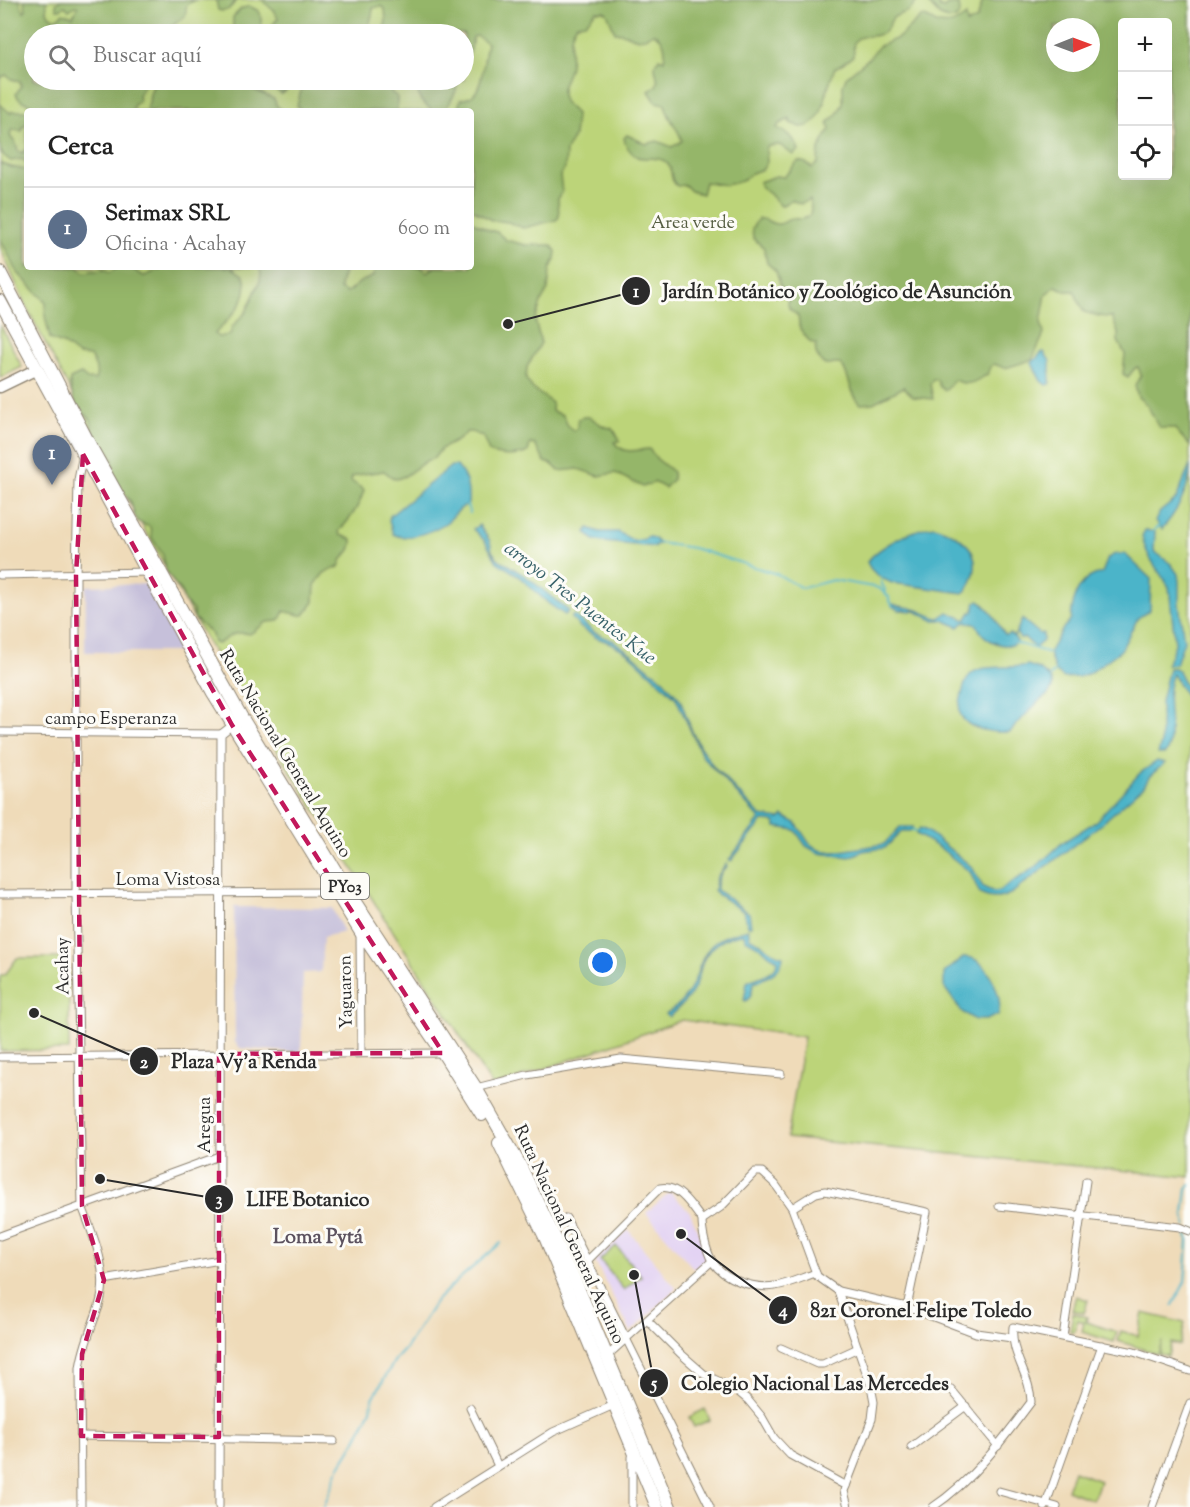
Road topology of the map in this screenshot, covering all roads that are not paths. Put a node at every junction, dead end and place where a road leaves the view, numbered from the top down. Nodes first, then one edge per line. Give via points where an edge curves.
1 (0, 272) edge
2 (0, 301) edge
3 (37, 369) junction
4 (0, 387) edge
5 (82, 454) junction
6 (148, 572) junction
7 (76, 574) junction
8 (0, 575) edge
9 (237, 721) junction
10 (0, 732) edge
11 (77, 733) junction
12 (221, 734) junction
13 (336, 892) junction
14 (0, 894) edge
15 (76, 894) junction
16 (222, 894) junction
17 (360, 930) junction
18 (361, 1053) junction
19 (443, 1053) junction
20 (219, 1054) junction
21 (79, 1056) junction
22 (0, 1057) edge
23 (781, 1074) dead end
24 (476, 1089) junction
25 (219, 1156) junction
26 (1086, 1181) dead end
27 (82, 1206) junction
28 (999, 1206) dead end
29 (792, 1208) junction
30 (1081, 1217) junction
31 (566, 1218) dead end
32 (702, 1220) junction
33 (1190, 1231) edge
34 (0, 1236) edge
35 (220, 1260) junction
36 (586, 1261) junction
37 (712, 1261) junction
38 (816, 1273) junction
39 (573, 1275) junction
40 (104, 1280) junction
41 (838, 1291) junction
42 (907, 1307) junction
43 (648, 1321) junction
44 (1063, 1337) junction
45 (1011, 1338) junction
46 (627, 1339) junction
47 (1102, 1346) junction
48 (781, 1347) dead end
49 (858, 1348) junction
50 (607, 1356) junction
51 (1190, 1371) edge
52 (951, 1389) dead end
53 (1190, 1403) edge
54 (614, 1405) junction
55 (966, 1406) junction
56 (470, 1408) dead end
57 (81, 1436) junction
58 (219, 1437) junction
59 (334, 1441) dead end
60 (998, 1446) junction
61 (911, 1447) dead end
62 (632, 1451) junction
63 (498, 1466) junction
64 (846, 1486) junction
65 (999, 1491) dead end
66 (1046, 1505) edge
67 (81, 1507) edge
68 (219, 1507) edge
69 (434, 1507) edge
70 (632, 1507) edge
71 (657, 1507) edge
72 (670, 1507) edge
73 (710, 1507) edge
74 (848, 1507) edge
75 (933, 1507) edge
76 (1057, 1507) edge
77 (1152, 1507) edge

1 - 9 highway, Ruta Nacional General Aquino / PY03
2 - 3 highway, Ruta Nacional General Aquino / PY03
3 - 4 main road
3 - 5 highway, Ruta Nacional General Aquino / PY03
5 - 6 highway, Ruta Nacional General Aquino / PY03
5 - 7 street, Acahay
6 - 7 street
6 - 9 highway, Ruta Nacional General Aquino / PY03 via 212,691
7 - 8 street
7 - 11 street, Acahay
9 - 12 street
9 - 13 highway, Ruta Nacional General Aquino / PY03
9 - 24 highway, Ruta Nacional General Aquino / PY03
10 - 11 street, campo Esperanza
11 - 12 street, campo Esperanza
11 - 15 street, Acahay
12 - 16 street, Aregua
13 - 16 street, Loma Vistosa
13 - 17 highway, Ruta Nacional General Aquino / PY03
14 - 15 street, Loma Vistosa
15 - 16 street, Loma Vistosa
15 - 21 street, Acahay
16 - 20 street, Aregua
17 - 18 street, Yaguaron
17 - 19 highway, Ruta Nacional General Aquino / PY03
18 - 19 street
18 - 20 street
19 - 54 highway, Ruta Nacional General Aquino / PY03 via 525,1193
20 - 21 street
20 - 25 street, Aregua
21 - 22 street
21 - 27 street, Acahay
23 - 24 street via 621,1059 527,1075
24 - 39 highway, Ruta Nacional General Aquino / PY03 via 520,1165
25 - 27 street
25 - 35 street, Aregua
26 - 30 street
27 - 34 street
27 - 40 street, Acahay
28 - 30 street
29 - 32 street via 775,1184 762,1172 755,1172 721,1207
29 - 38 street
29 - 42 street via 825,1191 927,1212
30 - 33 street
30 - 44 street
31 - 36 street
32 - 36 street via 680,1194 666,1186 660,1188
32 - 37 street
35 - 40 street
35 - 58 street, Aregua
36 - 39 street
36 - 46 street
37 - 38 street via 738,1281 756,1287 776,1286
37 - 43 street
38 - 41 street
39 - 50 highway, Ruta Nacional General Aquino / PY03
40 - 57 street, Acahay via 100,1304 82,1354
41 - 42 street
41 - 49 street
42 - 45 street via 976,1333
43 - 46 street
43 - 64 street via 704,1374 748,1400 790,1455
44 - 45 street via 1013,1327
44 - 47 street
45 - 60 street via 1031,1402
46 - 50 street
46 - 73 street
47 - 51 street via 1152,1356
47 - 66 street
48 - 49 street via 817,1364
49 - 64 street via 874,1402 866,1439
50 - 72 highway, Ruta Nacional General Aquino / PY03
52 - 55 street
53 - 77 street
54 - 62 highway, Ruta Nacional General Aquino / PY03
54 - 63 street via 553,1432
55 - 60 street
55 - 61 street
56 - 63 street
57 - 58 street
57 - 67 street, Acahay
58 - 59 street
58 - 68 street, Aregua
60 - 75 street via 956,1490
62 - 70 street
62 - 71 highway, Ruta Nacional General Aquino / PY03
63 - 69 street
64 - 74 street
65 - 66 street
66 - 76 street

